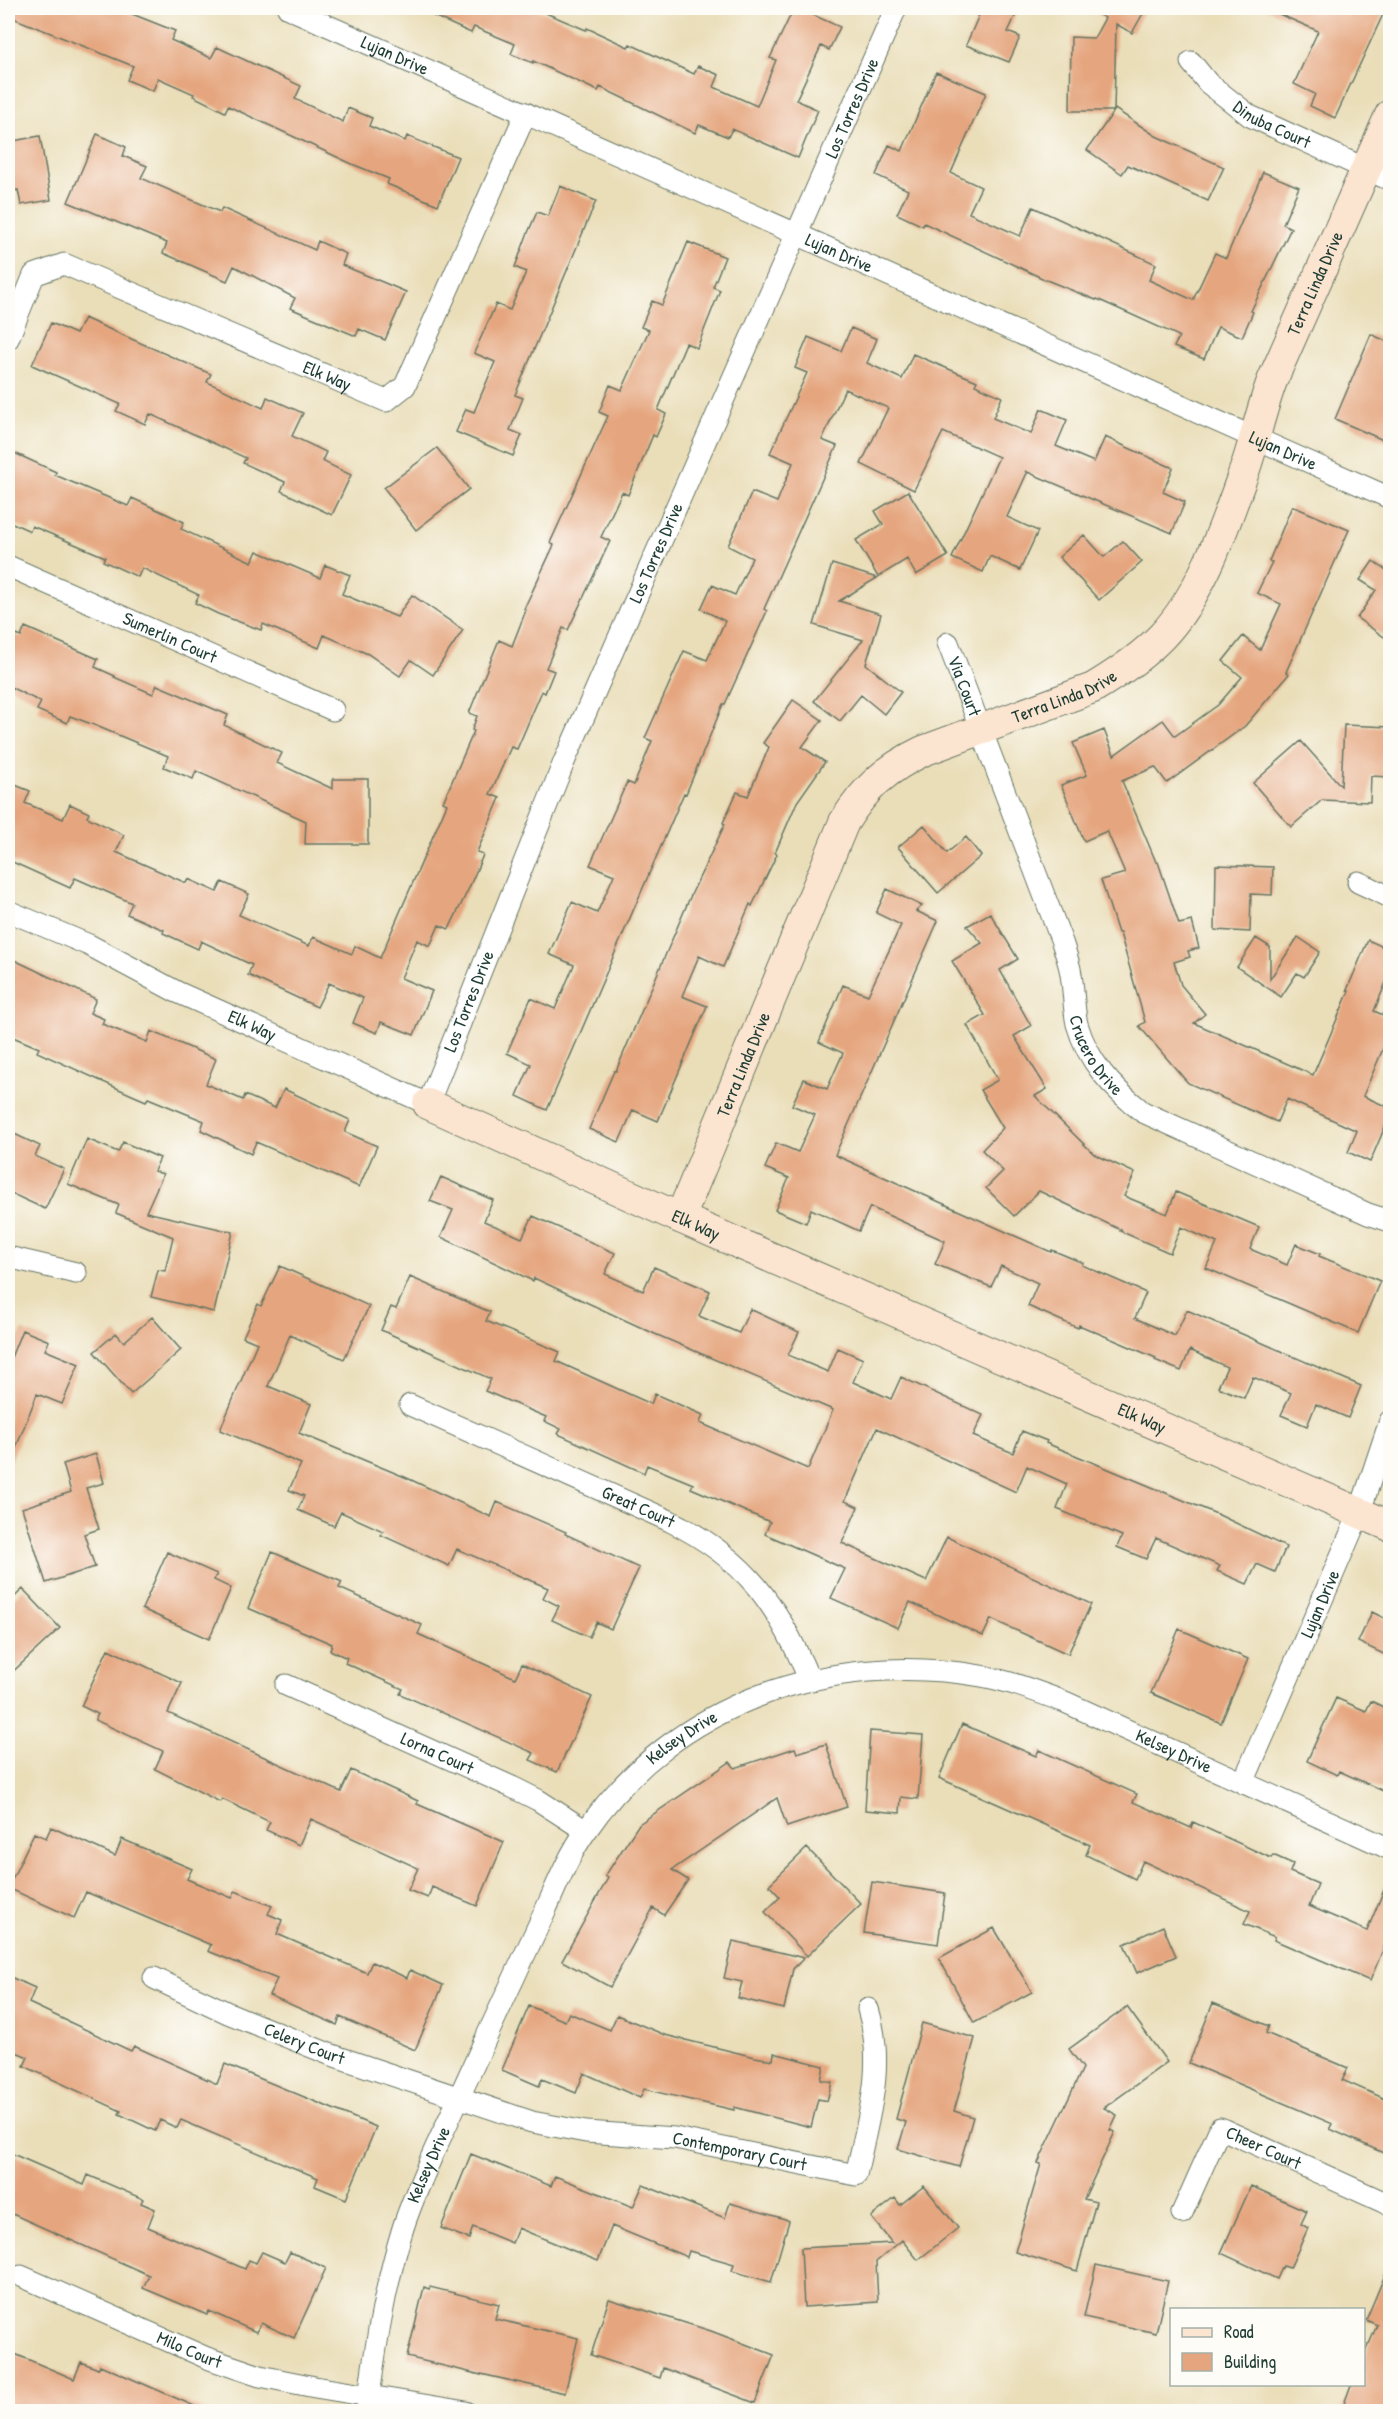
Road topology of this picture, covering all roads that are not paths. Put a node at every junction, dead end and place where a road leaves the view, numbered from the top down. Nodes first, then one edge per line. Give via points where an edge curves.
1 (288, 8) edge
2 (896, 8) edge
3 (1191, 62) dead end
4 (526, 113) junction
5 (1390, 115) edge
6 (1378, 175) edge
7 (796, 234) junction
8 (8, 339) edge
9 (1254, 437) junction
10 (1390, 498) edge
11 (8, 566) edge
12 (948, 644) dead end
13 (333, 710) dead end
14 (981, 730) junction
15 (1358, 882) dead end
16 (1390, 897) edge
17 (8, 910) edge
18 (428, 1104) junction
19 (680, 1218) junction
20 (1390, 1221) edge
21 (8, 1257) edge
22 (76, 1274) dead end
23 (410, 1405) dead end
24 (1390, 1421) edge
25 (1359, 1514) junction
26 (1390, 1526) edge
27 (809, 1679) junction
28 (285, 1685) dead end
29 (1242, 1783) junction
30 (586, 1831) junction
31 (1390, 1849) edge
32 (154, 1978) dead end
33 (868, 2009) dead end
34 (459, 2098) junction
35 (1390, 2205) edge
36 (1182, 2213) dead end
37 (21, 2276) dead end
38 (368, 2403) edge
39 (466, 2412) edge

1 - 4 street, Lujan Drive
2 - 7 street, Los Torres Drive
3 - 6 street, Dinuba Court via 1208,83 1250,116
4 - 7 street, Lujan Drive
4 - 8 street, Elk Way via 405,386 386,401 64,264 34,275
5 - 6 street, Terra Linda Drive
6 - 9 street, Terra Linda Drive via 1272,381
7 - 9 street, Lujan Drive
7 - 18 street, Los Torres Drive via 564,762
9 - 10 street, Lujan Drive
9 - 14 street, Terra Linda Drive via 1208,562 1181,613 1163,635 1118,674 1093,688
11 - 13 street, Sumerlin Court
12 - 14 street, Via Court
14 - 19 street, Terra Linda Drive via 899,762 877,779 844,822
14 - 20 street, Crucero Drive via 1062,942 1070,968 1077,1023 1101,1074 1143,1112
15 - 16 street
17 - 18 street, Elk Way via 89,945 177,992
18 - 19 street, Elk Way
19 - 25 street, Elk Way
21 - 22 street
23 - 27 street, Great Court via 670,1521 720,1550 743,1570 780,1618
24 - 25 street, Lujan Drive
25 - 26 street, Elk Way
25 - 29 street, Lujan Drive
27 - 29 street, Kelsey Drive via 867,1670 924,1669 982,1676 1065,1702
27 - 30 street, Kelsey Drive via 725,1709 671,1742 624,1783
28 - 30 street, Lorna Court via 512,1787
29 - 31 street, Kelsey Drive
30 - 34 street, Kelsey Drive via 571,1854
32 - 34 street, Celery Court via 329,2054
33 - 34 street, Contemporary Court via 877,2058 856,2175 675,2138 586,2132 532,2122
34 - 38 street, Kelsey Drive via 404,2226 385,2292
35 - 36 street, Cheer Court via 1220,2128
37 - 38 street, Milo Court via 207,2358 260,2376
38 - 39 street, Milo Court

